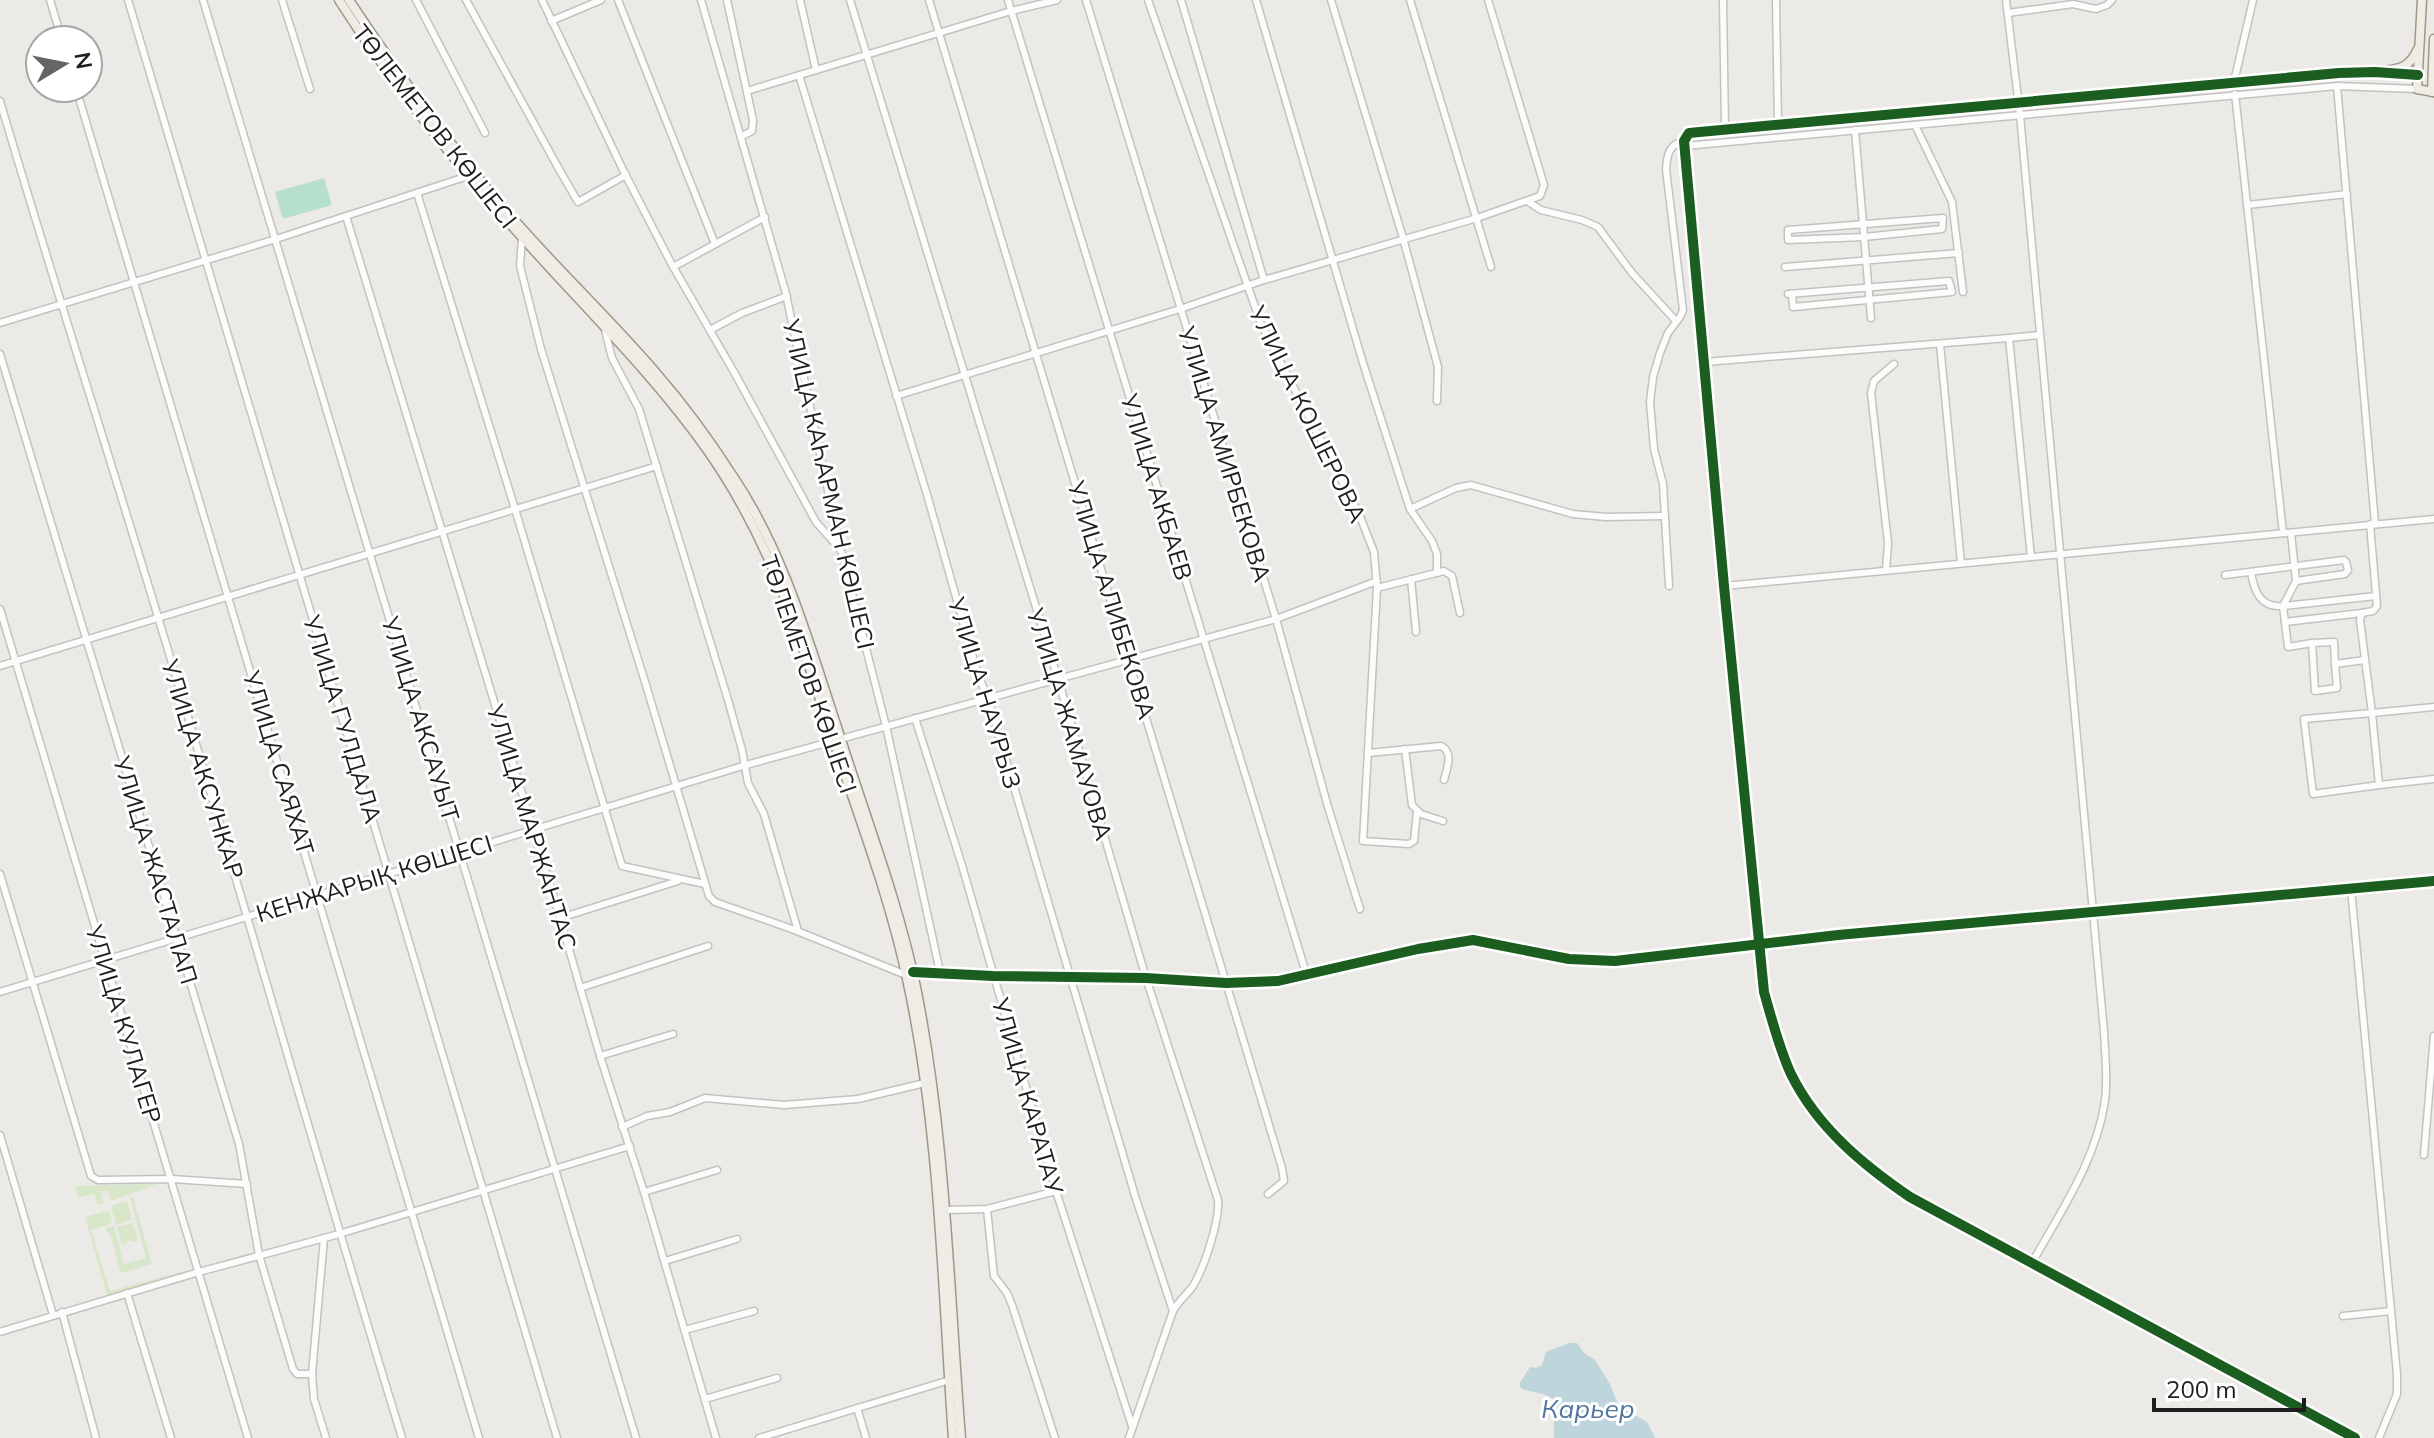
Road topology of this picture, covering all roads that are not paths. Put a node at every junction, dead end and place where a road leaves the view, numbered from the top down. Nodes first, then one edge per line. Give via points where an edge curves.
1 (50, 0) edge
2 (128, 0) edge
3 (203, 0) edge
4 (282, 0) edge
5 (339, 0) edge
6 (349, 0) edge
7 (416, 0) edge
8 (466, 0) edge
9 (542, 0) edge
10 (601, 0) edge
11 (618, 0) edge
12 (701, 0) edge
13 (727, 0) edge
14 (800, 0) edge
15 (850, 0) edge
16 (929, 0) edge
17 (1008, 0) edge
18 (1057, 0) edge
19 (1086, 0) edge
20 (1148, 0) edge
21 (1181, 0) edge
22 (1256, 0) edge
23 (1331, 0) edge
24 (1410, 0) edge
25 (1488, 0) edge
26 (1723, 0) edge
27 (1776, 0) edge
28 (2006, 0) edge
29 (2112, 0) edge
30 (2253, 0) edge
31 (2422, 0) edge
32 (1011, 11) junction
33 (2008, 13) junction
34 (551, 21) junction
35 (57, 24) edge
36 (939, 33) junction
37 (2434, 39) edge
38 (2420, 45) junction
39 (867, 55) junction
40 (816, 70) junction
41 (2375, 72) junction
42 (799, 75) junction
43 (2418, 75) junction
44 (2433, 79) edge
45 (2234, 82) junction
46 (2337, 86) junction
47 (310, 89) dead end
48 (2417, 89) junction
49 (747, 91) junction
50 (2017, 91) junction
51 (2433, 92) edge
52 (2235, 94) junction
53 (0, 101) edge
54 (2030, 102) junction
55 (2018, 103) junction
56 (81, 104) edge
57 (2007, 104) junction
58 (2020, 115) junction
59 (1778, 125) junction
60 (1915, 125) junction
61 (1725, 129) junction
62 (1855, 130) junction
63 (485, 133) dead end
64 (742, 136) junction
65 (1685, 144) junction
66 (626, 175) junction
67 (468, 176) junction
68 (417, 193) junction
69 (2347, 194) junction
70 (1527, 201) junction
71 (2247, 205) junction
72 (346, 216) junction
73 (765, 217) junction
74 (1477, 218) junction
75 (1863, 225) junction
76 (1864, 237) junction
77 (522, 238) junction
78 (1403, 238) junction
79 (276, 239) junction
80 (715, 244) junction
81 (1959, 253) junction
82 (206, 260) junction
83 (1332, 260) junction
84 (1866, 261) junction
85 (673, 267) junction
86 (1491, 267) dead end
87 (1785, 267) dead end
88 (1264, 280) junction
89 (133, 282) junction
90 (1247, 285) junction
91 (1869, 287) junction
92 (1963, 292) dead end
93 (787, 296) junction
94 (1870, 300) junction
95 (61, 304) junction
96 (1180, 309) junction
97 (1871, 318) dead end
98 (1676, 321) junction
99 (0, 323) edge
100 (606, 323) junction
101 (710, 330) junction
102 (1109, 330) junction
103 (2039, 335) junction
104 (2009, 338) junction
105 (1940, 344) junction
106 (1037, 353) junction
107 (0, 354) edge
108 (1705, 362) junction
109 (1894, 364) dead end
110 (964, 374) junction
111 (896, 396) junction
112 (1437, 401) dead end
113 (657, 466) junction
114 (584, 487) junction
115 (515, 509) junction
116 (1410, 509) junction
117 (1665, 516) junction
118 (2434, 519) edge
119 (2373, 524) junction
120 (442, 530) junction
121 (2287, 533) junction
122 (841, 551) junction
123 (371, 552) junction
124 (2060, 554) junction
125 (2031, 557) junction
126 (1961, 563) junction
127 (2295, 566) junction
128 (1886, 570) junction
129 (2251, 572) junction
130 (1437, 573) junction
131 (300, 574) junction
132 (2225, 575) dead end
133 (1411, 579) junction
134 (2296, 581) junction
135 (1377, 584) junction
136 (1669, 586) dead end
137 (1724, 586) junction
138 (228, 596) junction
139 (2376, 596) junction
140 (2283, 606) junction
141 (0, 609) edge
142 (1460, 613) dead end
143 (2362, 613) junction
144 (158, 617) junction
145 (1276, 619) junction
146 (2285, 622) junction
147 (1416, 632) dead end
148 (86, 638) junction
149 (1204, 639) junction
150 (2312, 643) junction
151 (1130, 660) junction
152 (2365, 660) junction
153 (15, 661) junction
154 (2335, 664) junction
155 (0, 666) edge
156 (1058, 679) junction
157 (988, 699) junction
158 (2434, 707) edge
159 (2372, 713) junction
160 (915, 718) junction
161 (886, 726) junction
162 (836, 739) junction
163 (1405, 749) junction
164 (1368, 753) junction
165 (746, 765) junction
166 (2434, 779) edge
167 (1444, 780) dead end
168 (677, 785) junction
169 (2379, 785) junction
170 (606, 808) junction
171 (1417, 811) junction
172 (1443, 821) dead end
173 (533, 829) junction
174 (461, 852) junction
175 (0, 874) edge
176 (389, 874) junction
177 (682, 880) junction
178 (2434, 881) edge
179 (705, 884) junction
180 (2351, 889) junction
181 (319, 895) junction
182 (1360, 909) dead end
183 (2093, 912) junction
184 (247, 916) junction
185 (560, 918) junction
186 (798, 931) junction
187 (177, 938) junction
188 (1759, 944) junction
189 (708, 946) dead end
190 (104, 961) junction
191 (940, 972) junction
192 (910, 973) junction
193 (1306, 973) junction
194 (993, 976) junction
195 (1072, 978) junction
196 (1146, 978) junction
197 (33, 982) junction
198 (1226, 983) junction
199 (580, 988) junction
200 (0, 992) edge
201 (673, 1034) dead end
202 (2434, 1036) edge
203 (600, 1056) junction
204 (929, 1082) junction
205 (622, 1127) junction
206 (0, 1135) edge
207 (630, 1146) junction
208 (2424, 1155) dead end
209 (555, 1169) junction
210 (717, 1170) dead end
211 (172, 1179) junction
212 (247, 1184) junction
213 (483, 1191) junction
214 (1056, 1191) junction
215 (644, 1192) junction
216 (1268, 1194) dead end
217 (987, 1209) junction
218 (946, 1210) junction
219 (412, 1212) junction
220 (339, 1234) junction
221 (324, 1238) junction
222 (737, 1239) dead end
223 (259, 1255) junction
224 (665, 1261) junction
225 (2032, 1263) junction
226 (199, 1272) junction
227 (127, 1293) junction
228 (754, 1311) dead end
229 (1173, 1311) junction
230 (2391, 1311) junction
231 (62, 1312) junction
232 (53, 1315) junction
233 (2343, 1316) dead end
234 (685, 1330) junction
235 (0, 1332) edge
236 (312, 1374) junction
237 (777, 1378) dead end
238 (953, 1379) junction
239 (705, 1399) junction
240 (857, 1408) junction
241 (1132, 1426) junction
242 (788, 1429) junction
243 (96, 1438) edge
244 (171, 1438) edge
245 (248, 1438) edge
246 (326, 1438) edge
247 (402, 1438) edge
248 (479, 1438) edge
249 (557, 1438) edge
250 (636, 1438) edge
251 (716, 1438) edge
252 (759, 1438) edge
253 (791, 1438) edge
254 (866, 1438) edge
255 (953, 1438) edge
256 (961, 1438) edge
257 (1055, 1438) edge
258 (1129, 1438) edge
259 (2355, 1438) edge
260 (2379, 1438) edge

1 - 35 street
2 - 82 street, УЛИЦА ГУЛДАЛА
3 - 79 street, УЛИЦА АКСАУЫТ
4 - 47 street
5 - 67 main road, ТӨЛЕМЕТОВ КӨШЕСІ
6 - 100 main road, ТӨЛЕМЕТОВ КӨШЕСІ via 474,174
7 - 63 street
8 - 66 street via 578,202
9 - 34 street
10 - 34 street
11 - 80 street
12 - 64 street, УЛИЦА КАҺАРМАН КӨШЕСІ
13 - 49 street
14 - 40 street
15 - 39 street, УЛИЦА ЖАМАУОВА
16 - 36 street, УЛИЦА АЛИБЕКОВА
17 - 32 street, УЛИЦА АКБАЕВ
18 - 32 street
19 - 96 street, УЛИЦА АМИРБЕКОВА
20 - 90 street, УЛИЦА КОШЕРОВА
21 - 88 street
22 - 83 street
23 - 78 street
24 - 74 street
25 - 70 street via 1544,185 1540,196
26 - 61 street
27 - 59 street
28 - 33 street
29 - 33 street via 2096,9 2073,4
30 - 45 street
31 - 38 main road
32 - 36 street
32 - 102 street, УЛИЦА АКБАЕВ
33 - 50 street
34 - 66 street
36 - 39 street
36 - 106 street, УЛИЦА АЛИБЕКОВА
37 - 44 main road
38 - 41 main road via 2410,64
38 - 43 main road
39 - 40 street
39 - 110 street, УЛИЦА ЖАМАУОВА
40 - 42 street
41 - 43 street
41 - 45 street
42 - 49 street
42 - 111 street, УЛИЦА НАУРЫЗ
43 - 44 main road
43 - 48 main road
44 - 51 main road
45 - 54 street
46 - 48 street
46 - 52 street
46 - 69 street
48 - 51 main road
49 - 64 street via 752,131
50 - 54 street
50 - 55 street
50 - 57 street
52 - 58 street
52 - 71 street
53 - 95 street, УЛИЦА АКСУНКАР
54 - 55 street
55 - 57 street
55 - 58 street
56 - 89 street, УЛИЦА САЯХАТ
57 - 59 street
58 - 60 street
58 - 103 street
59 - 61 street
60 - 62 street
60 - 81 street via 1952,202
61 - 65 street via 1689,133
62 - 65 street
62 - 75 street
64 - 73 street, УЛИЦА КАҺАРМАН КӨШЕСІ
65 - 98 street via 1667,153 1666,169 1683,310
65 - 108 street
66 - 85 street
67 - 68 street
67 - 77 main road, ТӨЛЕМЕТОВ КӨШЕСІ
68 - 72 street
68 - 115 street
69 - 71 street
69 - 119 street
70 - 74 street
70 - 98 street via 1598,227
71 - 121 street
72 - 79 street
72 - 120 street, УЛИЦА МАРЖАНТАС
73 - 80 street
73 - 93 street, УЛИЦА КАҺАРМАН КӨШЕСІ
74 - 78 street
74 - 86 street
75 - 76 street
75 - 76 street via 1788,231 1789,241
75 - 76 street via 1943,218 1942,229
76 - 84 street
77 - 100 main road, ТӨЛЕМЕТОВ КӨШЕСІ
77 - 114 street via 523,285
78 - 83 street
78 - 112 street via 1438,367
79 - 82 street
79 - 123 street, УЛИЦА АКСАУЫТ
80 - 85 street
81 - 84 street
81 - 92 street
82 - 89 street
82 - 131 street, УЛИЦА ГУЛДАЛА
83 - 88 street
83 - 116 street
84 - 87 street
84 - 91 street
85 - 101 street
88 - 90 street
89 - 95 street
89 - 138 street, УЛИЦА САЯХАТ
90 - 96 street
90 - 135 street, УЛИЦА КОШЕРОВА via 1261,324 1359,514 1374,552
91 - 94 street
91 - 94 street via 1790,294 1793,307
91 - 94 street via 1949,281 1952,292
93 - 101 street
93 - 122 street, УЛИЦА КАҺАРМАН КӨШЕСІ
94 - 97 street
95 - 99 street
95 - 144 street, УЛИЦА АКСУНКАР
96 - 102 street
96 - 145 street, УЛИЦА АМИРБЕКОВА
98 - 117 street via 1660,353 1650,402
100 - 113 street via 612,358 639,409
100 - 162 main road, ТӨЛЕМЕТОВ КӨШЕСІ via 658,374 751,505 793,594
101 - 122 street via 816,522
102 - 106 street
102 - 149 street, УЛИЦА АКБАЕВ
103 - 104 street
103 - 124 street
104 - 105 street
104 - 125 street
105 - 108 street
105 - 126 street
106 - 110 street
106 - 151 street, УЛИЦА АЛИБЕКОВА
107 - 148 street, УЛИЦА ЖАСТАЛАП
108 - 137 street
109 - 128 street via 1872,385 1888,543
110 - 111 street
110 - 156 street, УЛИЦА ЖАМАУОВА
111 - 157 street, УЛИЦА НАУРЫЗ
113 - 114 street
113 - 165 street
114 - 115 street
114 - 168 street
115 - 120 street
115 - 170 street
116 - 117 street via 1471,485 1573,514
116 - 130 street via 1432,541
117 - 136 street
118 - 119 street
119 - 121 street
119 - 139 street
120 - 123 street
120 - 173 street, УЛИЦА МАРЖАНТАС
121 - 124 street
121 - 127 street
122 - 161 street, УЛИЦА КАҺАРМАН КӨШЕСІ
123 - 131 street
123 - 174 street, УЛИЦА АКСАУЫТ
124 - 125 street
124 - 183 street
125 - 126 street
126 - 128 street
127 - 129 street
127 - 134 street
127 - 134 street via 2344,560 2348,570
128 - 137 street
129 - 132 street
129 - 140 street via 2265,603
130 - 133 street, КЕНЖАРЫҚ КӨШЕСІ
130 - 142 street via 1452,576
131 - 138 street
131 - 176 street, УЛИЦА ГУЛДАЛА
133 - 135 street, КЕНЖАРЫҚ КӨШЕСІ
133 - 147 street
134 - 140 street
135 - 145 street, КЕНЖАРЫҚ КӨШЕСІ
135 - 164 street, УЛИЦА КОШЕРОВА
137 - 188 street
138 - 144 street
138 - 181 street, УЛИЦА САЯХАТ
139 - 140 street
139 - 143 street via 2376,609
140 - 146 street
141 - 153 street, УЛИЦА КУЛАГЕР
143 - 146 street
143 - 152 street
144 - 148 street
144 - 184 street, УЛИЦА АКСУНКАР
145 - 149 street, КЕНЖАРЫҚ КӨШЕСІ
145 - 182 street, УЛИЦА АМИРБЕКОВА
146 - 150 street via 2288,647
148 - 153 street
148 - 187 street, УЛИЦА ЖАСТАЛАП
149 - 151 street, КЕНЖАРЫҚ КӨШЕСІ
149 - 193 street, УЛИЦА АКБАЕВ
150 - 154 street via 2334,642
150 - 154 street via 2315,691 2337,688
151 - 156 street, КЕНЖАРЫҚ КӨШЕСІ
151 - 198 street, УЛИЦА АЛИБЕКОВА
152 - 154 street
152 - 159 street
153 - 155 street
153 - 190 street, УЛИЦА КУЛАГЕР
156 - 157 street, КЕНЖАРЫҚ КӨШЕСІ
156 - 196 street, УЛИЦА ЖАМАУОВА
157 - 160 street, КЕНЖАРЫҚ КӨШЕСІ
157 - 195 street, УЛИЦА НАУРЫЗ
158 - 159 street
159 - 169 street
159 - 169 street via 2304,719 2313,794
160 - 161 street, КЕНЖАРЫҚ КӨШЕСІ
160 - 194 street, УЛИЦА КАРАТАУ
161 - 162 street, КЕНЖАРЫҚ КӨШЕСІ
161 - 191 street, УЛИЦА КАҺАРМАН КӨШЕСІ
162 - 165 street, КЕНЖАРЫҚ КӨШЕСІ
162 - 192 main road, ТӨЛЕМЕТОВ КӨШЕСІ
163 - 164 street
163 - 167 street via 1447,749
163 - 171 street
164 - 171 street, УЛИЦА КОШЕРОВА via 1363,839 1409,844 1414,841
165 - 168 street, КЕНЖАРЫҚ КӨШЕСІ
165 - 186 street
166 - 169 street
168 - 170 street, КЕНЖАРЫҚ КӨШЕСІ
168 - 179 street
170 - 173 street, КЕНЖАРЫҚ КӨШЕСІ
170 - 177 street via 622,866
171 - 172 street
173 - 174 street, КЕНЖАРЫҚ КӨШЕСІ
173 - 185 street, УЛИЦА МАРЖАНТАС
174 - 176 street, КЕНЖАРЫҚ КӨШЕСІ
174 - 209 street, УЛИЦА АКСАУЫТ
175 - 197 street
176 - 181 street, КЕНЖАРЫҚ КӨШЕСІ
176 - 213 street, УЛИЦА ГУЛДАЛА
177 - 179 street
177 - 185 street
178 - 180 street
179 - 186 street via 715,902
180 - 183 street
180 - 230 street
181 - 184 street, КЕНЖАРЫҚ КӨШЕСІ
181 - 219 street, УЛИЦА САЯХАТ
183 - 188 street
183 - 225 street via 2106,1097 2091,1155
184 - 187 street, КЕНЖАРЫҚ КӨШЕСІ
184 - 220 street, УЛИЦА АКСУНКАР
185 - 199 street, УЛИЦА МАРЖАНТАС
186 - 192 street
187 - 190 street, КЕНЖАРЫҚ КӨШЕСІ
187 - 212 street, УЛИЦА ЖАСТАЛАП
188 - 193 street via 1615,961 1569,959 1473,940
188 - 225 street via 1764,992 1778,1042 1792,1076 1820,1118 1874,1173
189 - 199 street
190 - 197 street, КЕНЖАРЫҚ КӨШЕСІ
190 - 211 street, УЛИЦА КУЛАГЕР
191 - 192 street
191 - 194 street
192 - 204 main road, ТӨЛЕМЕТОВ КӨШЕСІ
193 - 198 street via 1278,981
194 - 195 street
194 - 214 street, УЛИЦА КАРАТАУ
195 - 196 street
195 - 229 street, УЛИЦА НАУРЫЗ
196 - 198 street
196 - 229 street, УЛИЦА ЖАМАУОВА via 1219,1211 1194,1284
197 - 200 street, КЕНЖАРЫҚ КӨШЕСІ
197 - 211 street via 91,1176
198 - 216 street, УЛИЦА АЛИБЕКОВА via 1284,1181
199 - 203 street, УЛИЦА МАРЖАНТАС
201 - 203 street
202 - 208 street
203 - 205 street, УЛИЦА МАРЖАНТАС
204 - 205 street via 858,1099 784,1105 705,1098
204 - 218 main road, ТӨЛЕМЕТОВ КӨШЕСІ
204 - 238 main road, ТӨЛЕМЕТОВ КӨШЕСІ
205 - 207 street, УЛИЦА МАРЖАНТАС
206 - 232 street
207 - 209 street
207 - 215 street, УЛИЦА МАРЖАНТАС
209 - 213 street
209 - 250 street, УЛИЦА АКСАУЫТ
210 - 215 street
211 - 212 street
211 - 226 street, УЛИЦА КУЛАГЕР
212 - 223 street, УЛИЦА ЖАСТАЛАП
213 - 219 street
213 - 249 street, УЛИЦА ГУЛДАЛА
214 - 217 street
214 - 241 street, УЛИЦА КАРАТАУ
215 - 224 street, УЛИЦА МАРЖАНТАС
217 - 218 street
217 - 257 street via 994,1276 1012,1305
218 - 238 main road, ТӨЛЕМЕТОВ КӨШЕСІ
219 - 220 street
219 - 248 street, УЛИЦА САЯХАТ
220 - 221 street
220 - 247 street, УЛИЦА АКСУНКАР
221 - 223 street
221 - 236 street
222 - 224 street
223 - 226 street
223 - 236 street, УЛИЦА ЖАСТАЛАП via 293,1369
224 - 234 street, УЛИЦА МАРЖАНТАС
225 - 259 street
226 - 227 street
226 - 245 street, УЛИЦА КУЛАГЕР
227 - 231 street
227 - 244 street
228 - 234 street
229 - 241 street, УЛИЦА ЖАМАУОВА
230 - 233 street
230 - 260 street via 2397,1394
231 - 232 street
231 - 243 street
232 - 235 street
234 - 239 street, УЛИЦА МАРЖАНТАС
236 - 246 street
237 - 239 street
238 - 240 street
238 - 255 main road, ТӨЛЕМЕТОВ КӨШЕСІ
238 - 256 main road, ТӨЛЕМЕТОВ КӨШЕСІ
239 - 251 street, УЛИЦА МАРЖАНТАС
240 - 242 street
240 - 254 street
241 - 258 street, УЛИЦА ЖАМАУОВА
242 - 252 street
242 - 253 street

